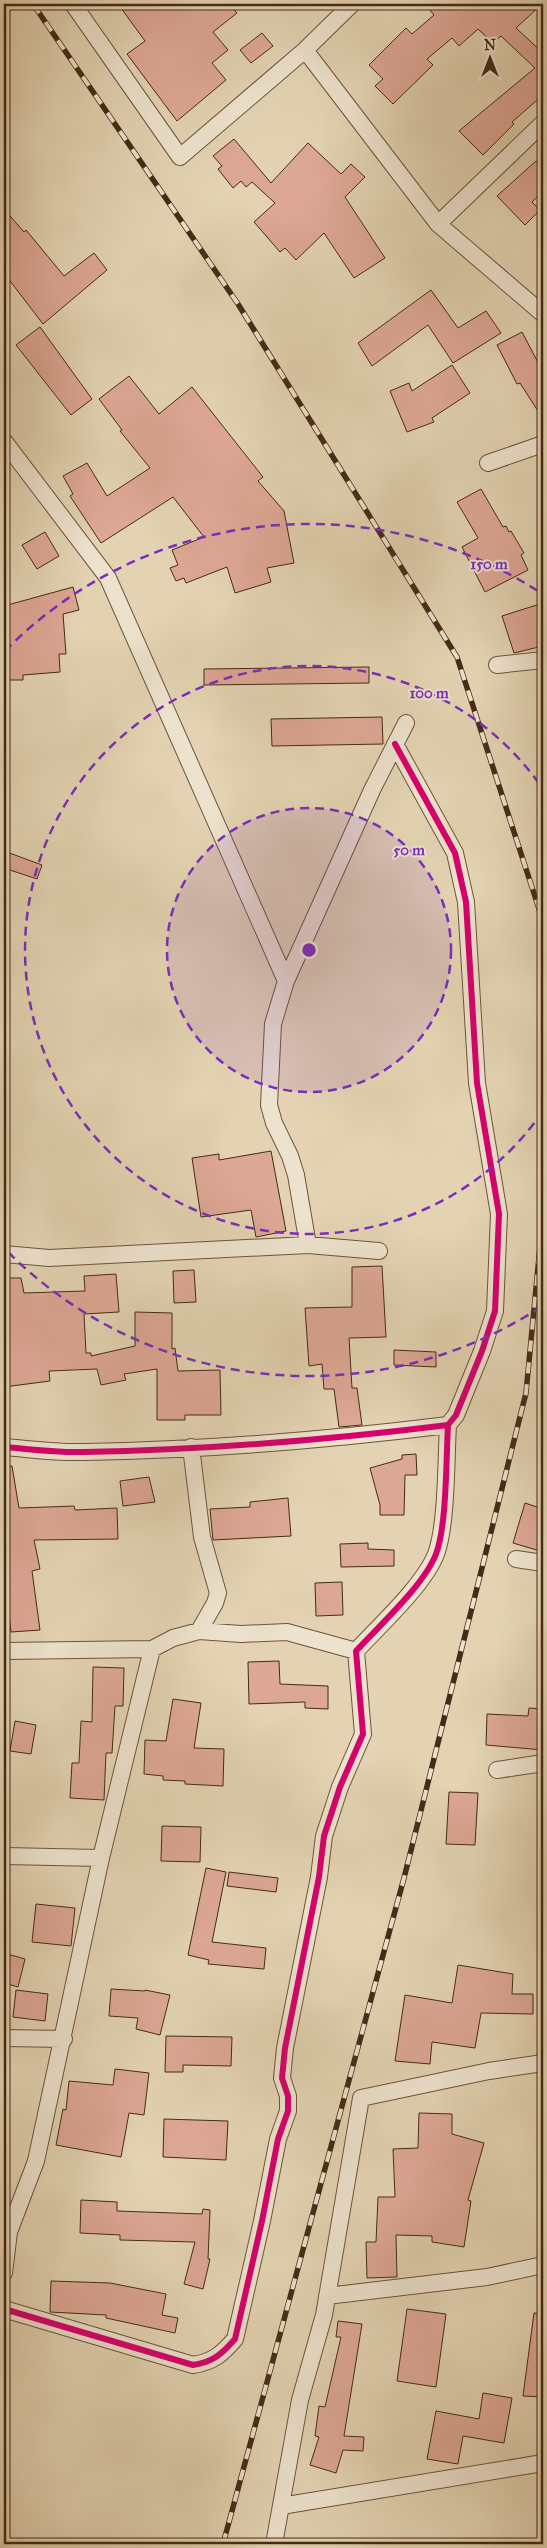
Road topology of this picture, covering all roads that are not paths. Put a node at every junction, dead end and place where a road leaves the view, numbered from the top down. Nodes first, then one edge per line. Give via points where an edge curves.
1 (73, 4) edge
2 (352, 4) edge
3 (305, 50) junction
4 (543, 123) edge
5 (438, 224) junction
6 (543, 314) edge
7 (4, 441) edge
8 (543, 444) edge
9 (488, 463) dead end
10 (543, 660) edge
11 (497, 665) dead end
12 (406, 723) dead end
13 (395, 744) junction
14 (286, 981) junction
15 (308, 1245) junction
16 (379, 1251) dead end
17 (4, 1254) edge
18 (448, 1425) junction
19 (4, 1447) edge
20 (191, 1447) junction
21 (516, 1559) dead end
22 (543, 1563) edge
23 (199, 1631) junction
24 (152, 1649) junction
25 (4, 1651) edge
26 (356, 1651) junction
27 (543, 1763) edge
28 (497, 1770) dead end
29 (4, 1856) edge
30 (101, 1858) junction
31 (4, 2038) edge
32 (64, 2039) junction
33 (543, 2063) edge
34 (7, 2232) edge
35 (543, 2265) edge
36 (4, 2274) edge
37 (327, 2296) junction
38 (4, 2309) edge
39 (543, 2463) edge
40 (281, 2506) junction
41 (274, 2544) edge

1 - 3 street via 180,156
2 - 3 street
3 - 5 street
4 - 5 street
5 - 6 street
7 - 14 street via 108,578
8 - 9 street
10 - 11 street
12 - 13 street
13 - 14 street
13 - 18 street via 455,853 466,902 477,1083 499,1214 495,1311 475,1369 456,1415
14 - 15 street via 273,1024 269,1105 296,1175
15 - 16 street
15 - 17 street via 49,1258
18 - 20 street via 379,1434
18 - 26 street via 441,1532 436,1554 420,1580
19 - 20 street via 82,1452
20 - 23 street via 202,1537 218,1593 216,1603
21 - 22 street
23 - 24 street via 172,1638
23 - 26 street via 241,1634 287,1632
24 - 25 street
24 - 30 street
26 - 38 street via 363,1734 340,1787 324,1836 320,1877 285,2048 282,2078 288,2096 288,2111 278,2139 235,2339 222,2355 207,2363 193,2364
27 - 28 street
29 - 30 street
30 - 32 street
31 - 32 street
32 - 34 street via 36,2161
33 - 37 street via 361,2098
34 - 36 street
35 - 37 street via 487,2277
37 - 40 street via 300,2400
39 - 40 street
40 - 41 street

